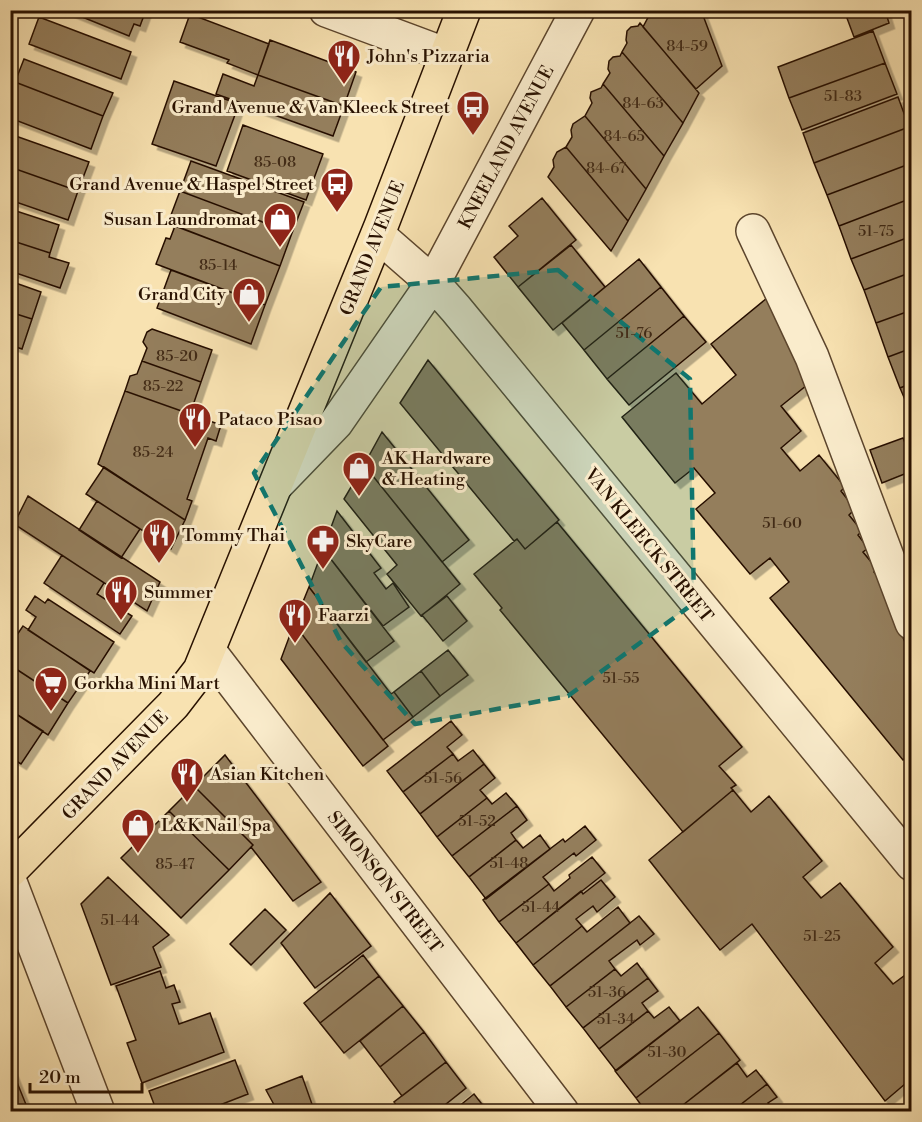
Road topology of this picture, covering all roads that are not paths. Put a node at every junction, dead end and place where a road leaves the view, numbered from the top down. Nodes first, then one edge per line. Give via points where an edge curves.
1 (326, 10) edge
2 (464, 10) edge
3 (578, 10) edge
4 (447, 55) junction
5 (753, 231) dead end
6 (378, 235) junction
7 (433, 283) junction
8 (277, 484) junction
9 (912, 623) edge
10 (209, 651) junction
11 (912, 864) edge
12 (10, 872) edge
13 (10, 882) edge
14 (98, 1112) edge
15 (561, 1112) edge

1 - 4 street
2 - 4 main road, GRAND AVENUE
3 - 7 street, KNEELAND AVENUE
4 - 6 main road, GRAND AVENUE
5 - 9 street via 812,357
6 - 7 street, VAN KLEECK STREET
6 - 8 main road, GRAND AVENUE
7 - 8 street, GRAND AVENUE via 336,423
7 - 11 street, VAN KLEECK STREET
8 - 10 main road, GRAND AVENUE
10 - 12 main road, GRAND AVENUE via 200,670 173,705
10 - 15 street, SIMONSON STREET
13 - 14 street

